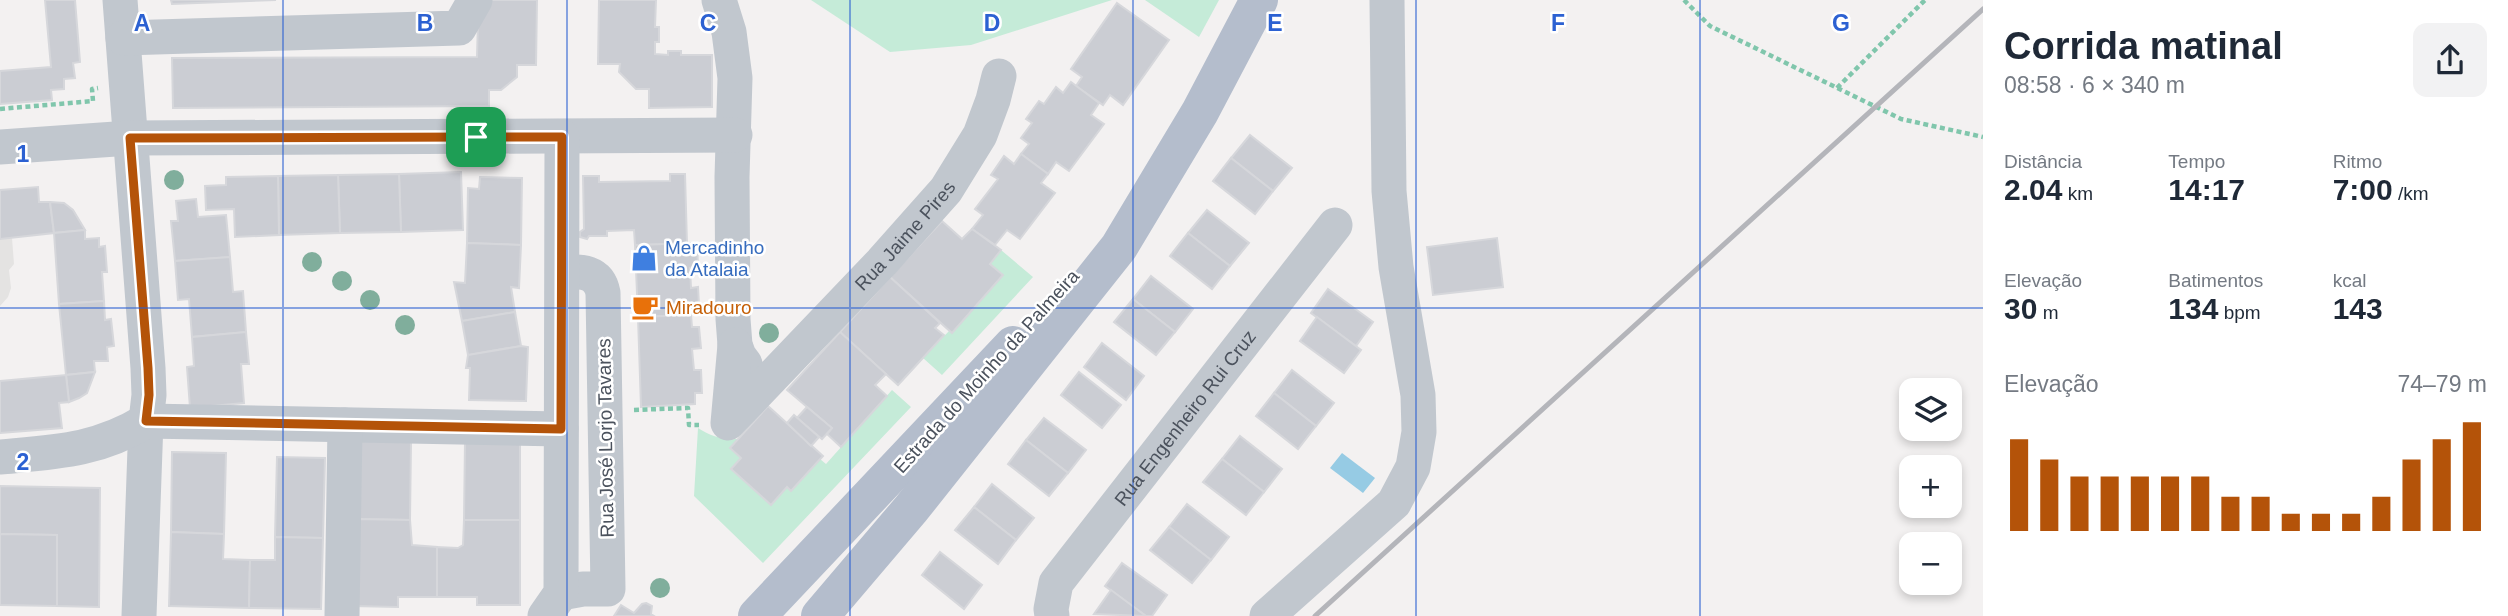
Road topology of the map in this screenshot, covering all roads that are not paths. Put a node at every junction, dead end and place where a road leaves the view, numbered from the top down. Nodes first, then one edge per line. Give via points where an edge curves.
1 (120, 0) edge
2 (475, 0) edge
3 (719, 0) edge
4 (1259, 0) edge
5 (1387, 0) edge
6 (123, 38) junction
7 (999, 76) dead end
8 (1200, 112) junction
9 (735, 135) junction
10 (562, 137) junction
11 (130, 138) junction
12 (0, 147) edge
13 (1335, 225) dead end
14 (563, 272) junction
15 (735, 345) junction
16 (774, 374) junction
17 (146, 421) junction
18 (345, 425) junction
19 (561, 429) junction
20 (0, 457) edge
21 (894, 472) junction
22 (553, 604) edge
23 (139, 616) edge
24 (342, 616) edge
25 (757, 616) edge
26 (778, 616) edge
27 (822, 616) edge
28 (1052, 616) edge
29 (1267, 616) edge

1 - 6 street
2 - 6 street via 459,28
3 - 9 street via 735,78
4 - 8 main road, Estrada do Moinho da Palmeira
5 - 29 street via 1389,191 1396,267 1418,395 1419,432 1413,467 1394,503
6 - 11 street
7 - 16 street, Rua Jaime Pires via 987,120 946,190
8 - 21 main road, Estrada do Moinho da Palmeira via 1053,302
8 - 27 main road, Estrada do Moinho da Palmeira via 1119,247
9 - 10 street
9 - 15 street
10 - 11 street
10 - 14 street, Rua José Lorjo Tavares
11 - 12 street
11 - 17 street via 148,368
13 - 28 street, Rua Engenheiro Rui Cruz via 1056,583
14 - 19 street, Rua José Lorjo Tavares
14 - 22 street, Rua José Lorjo Tavares via 589,273 601,285 608,589 583,589
15 - 16 street via 750,368
15 - 16 street, Rua Jaime Pires via 728,423
17 - 18 street
17 - 20 street via 88,447
17 - 23 street
18 - 19 street
18 - 24 street
19 - 22 street, Rua José Lorjo Tavares
21 - 25 main road, Estrada do Moinho da Palmeira
21 - 26 street via 804,590

